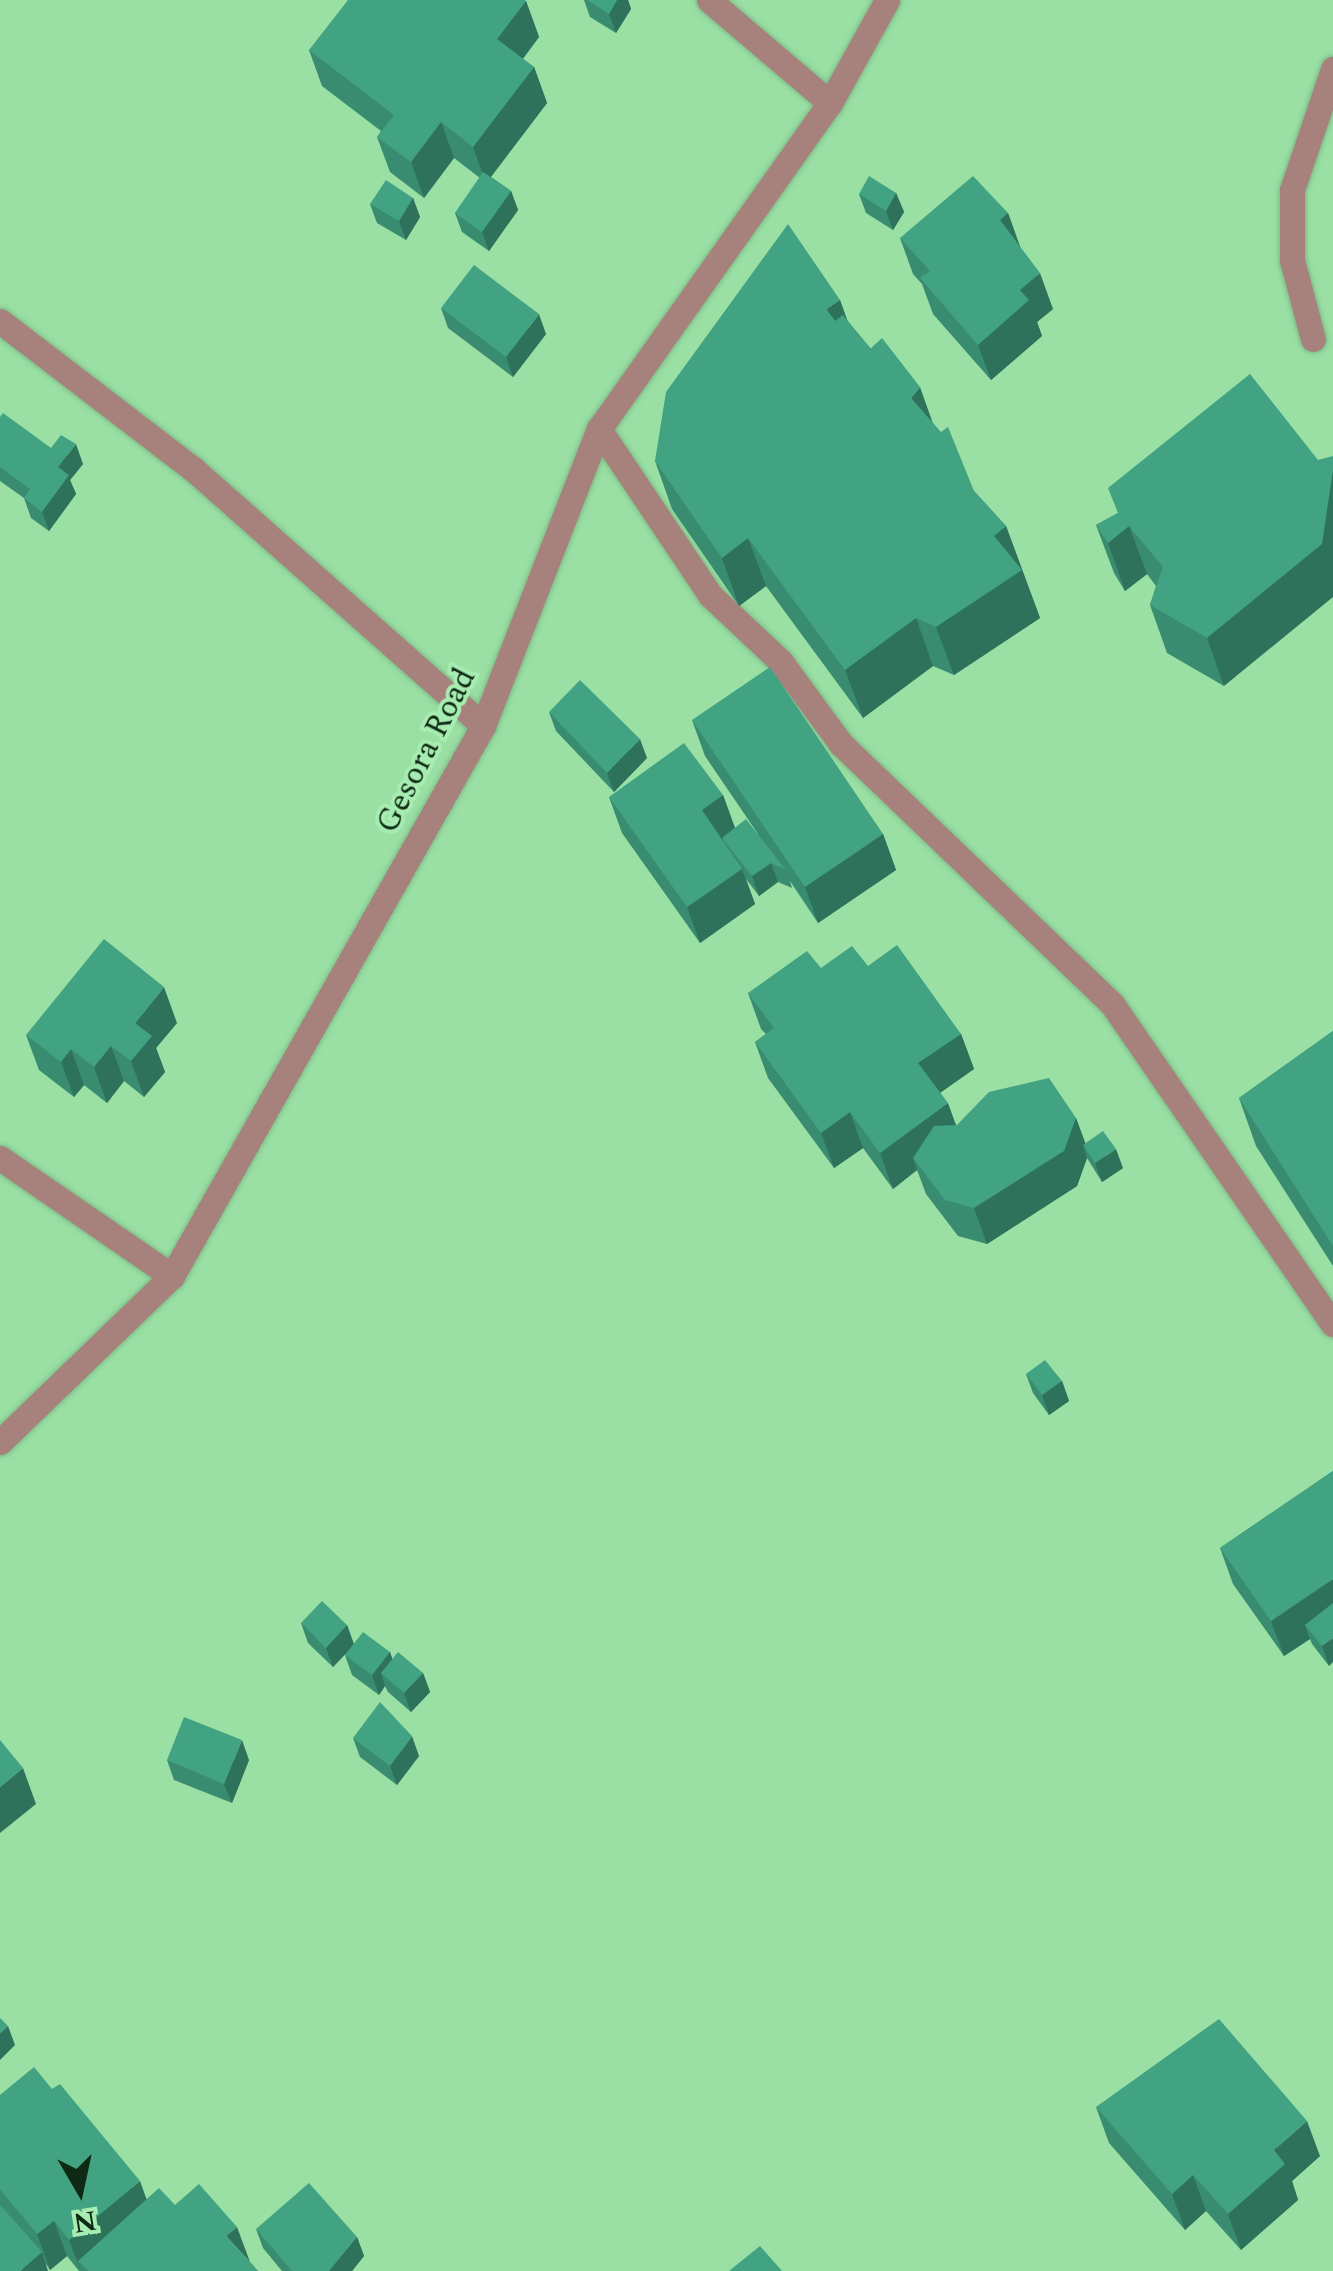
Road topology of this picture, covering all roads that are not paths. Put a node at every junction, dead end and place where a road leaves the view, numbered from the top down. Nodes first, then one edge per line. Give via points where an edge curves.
1 (709, 0) edge
2 (887, 0) edge
3 (1333, 70) edge
4 (830, 102) junction
5 (0, 320) edge
6 (1313, 339) dead end
7 (599, 429) junction
8 (483, 726) junction
9 (0, 1158) edge
10 (172, 1276) junction
11 (1333, 1324) edge
12 (0, 1442) edge

1 - 4 street
2 - 4 street, Gesora Road
3 - 6 street via 1292,190 1292,260
4 - 7 street, Gesora Road
5 - 8 street via 192,469
7 - 8 street, Gesora Road
7 - 11 street via 710,595 781,662 841,744 1112,1004
8 - 10 street, Gesora Road
9 - 10 street
10 - 12 street, Gesora Road

